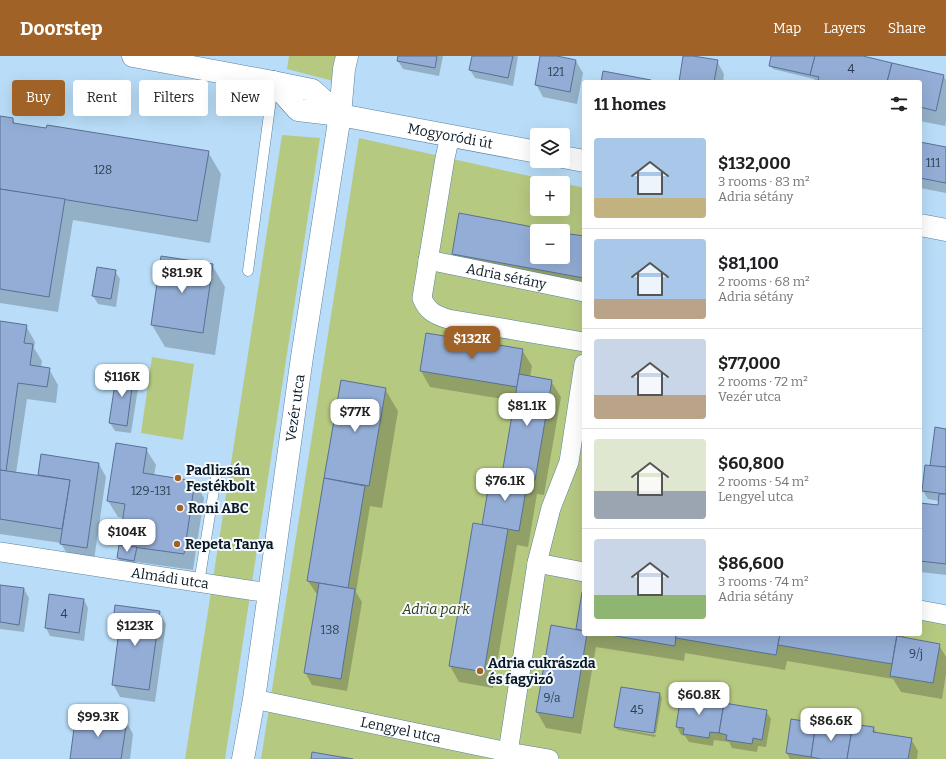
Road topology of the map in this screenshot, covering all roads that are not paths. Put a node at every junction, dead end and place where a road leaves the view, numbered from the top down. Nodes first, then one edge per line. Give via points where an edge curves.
1 (133, 56) edge
2 (347, 56) edge
3 (262, 80) edge
4 (274, 82) edge
5 (340, 115) junction
6 (269, 116) edge
7 (450, 136) junction
8 (530, 151) edge
9 (570, 158) edge
10 (582, 161) edge
11 (922, 225) edge
12 (946, 230) edge
13 (428, 260) junction
14 (248, 271) dead end
15 (582, 292) edge
16 (582, 342) edge
17 (582, 377) edge
18 (217, 471) dead end
19 (0, 552) edge
20 (537, 563) junction
21 (582, 572) edge
22 (199, 583) junction
23 (270, 593) junction
24 (922, 610) edge
25 (946, 615) edge
26 (254, 699) junction
27 (508, 756) edge
28 (243, 759) edge
29 (549, 759) edge

1 - 3 street
2 - 5 street, Vezér utca
4 - 5 street via 312,90
5 - 7 street, Mogyoródi út
5 - 23 street, Vezér utca via 302,357
6 - 14 lane
7 - 8 street, Mogyoródi út
7 - 13 street
9 - 10 street
11 - 12 street
13 - 15 street, Adria sétány
13 - 16 street via 422,298 433,314 448,319
17 - 20 street via 569,462 551,508
18 - 22 lane
19 - 22 street, Almádi utca
20 - 21 street
20 - 27 street
22 - 23 street, Almádi utca
23 - 26 street, Vezér utca
24 - 25 street
26 - 27 street, Lengyel utca
26 - 28 street, Vezér utca
27 - 29 street, Lengyel utca

